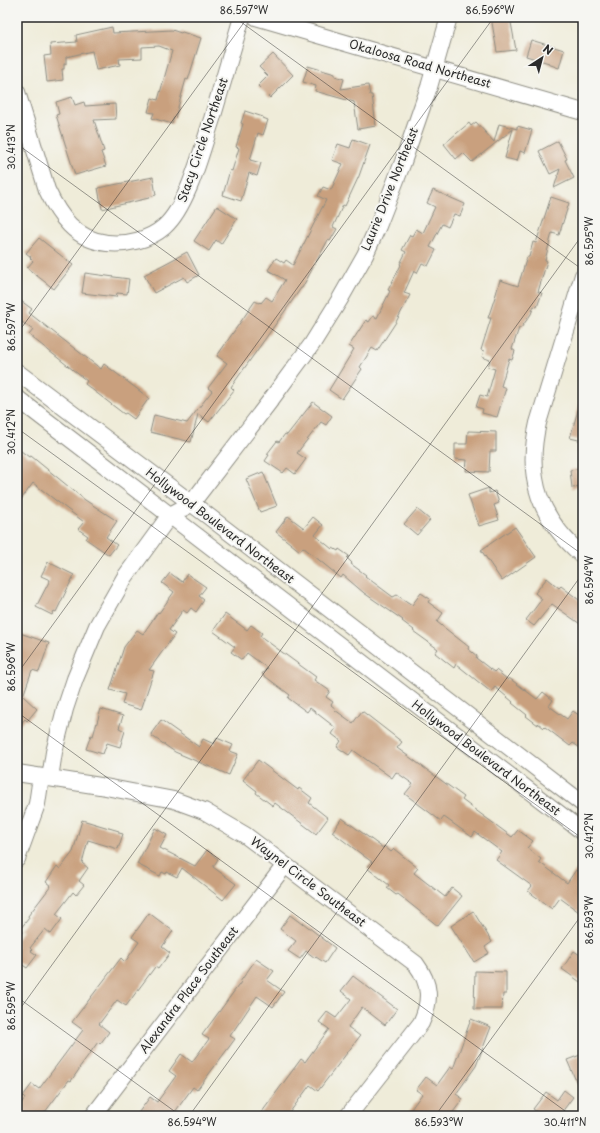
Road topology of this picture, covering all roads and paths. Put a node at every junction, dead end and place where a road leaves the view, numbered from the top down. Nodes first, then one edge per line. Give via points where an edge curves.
1 (242, 17) edge
2 (256, 17) edge
3 (449, 17) edge
4 (434, 68) junction
5 (17, 92) edge
6 (583, 112) edge
7 (583, 275) edge
8 (17, 372) edge
9 (17, 398) edge
10 (191, 504) junction
11 (170, 515) junction
12 (583, 556) edge
13 (423, 681) junction
14 (409, 698) junction
15 (17, 773) edge
16 (45, 777) junction
17 (583, 804) edge
18 (583, 832) edge
19 (17, 859) edge
20 (285, 865) junction
21 (93, 1116) edge
22 (348, 1116) edge

1 - 5 street, Stacy Circle Northeast via 205,140 180,208 165,227 138,241 120,244 89,239 62,218 48,190
2 - 4 street, Okaloosa Road Northeast
3 - 4 street, Laurie Drive Northeast
4 - 6 street, Okaloosa Road Northeast
4 - 10 street, Laurie Drive Northeast via 403,162 365,255 303,357
7 - 12 street via 534,438 533,464 543,507 568,543
8 - 10 street, Hollywood Boulevard Northeast
9 - 11 street, Hollywood Boulevard Northeast
10 - 11 street
10 - 13 street, Hollywood Boulevard Northeast
11 - 14 street, Hollywood Boulevard Northeast
11 - 16 street via 125,577 97,626 76,679
13 - 14 street, Hollywood Boulevard Northeast
13 - 17 street, Hollywood Boulevard Northeast
14 - 18 street, Hollywood Boulevard Northeast
15 - 16 street, Waynel Circle Southeast
16 - 19 street
16 - 20 street, Waynel Circle Southeast via 174,800 204,811 245,835
20 - 21 street, Alexandra Place Southeast
20 - 22 street, Waynel Circle Southeast via 416,964 426,980 427,1010 421,1023

